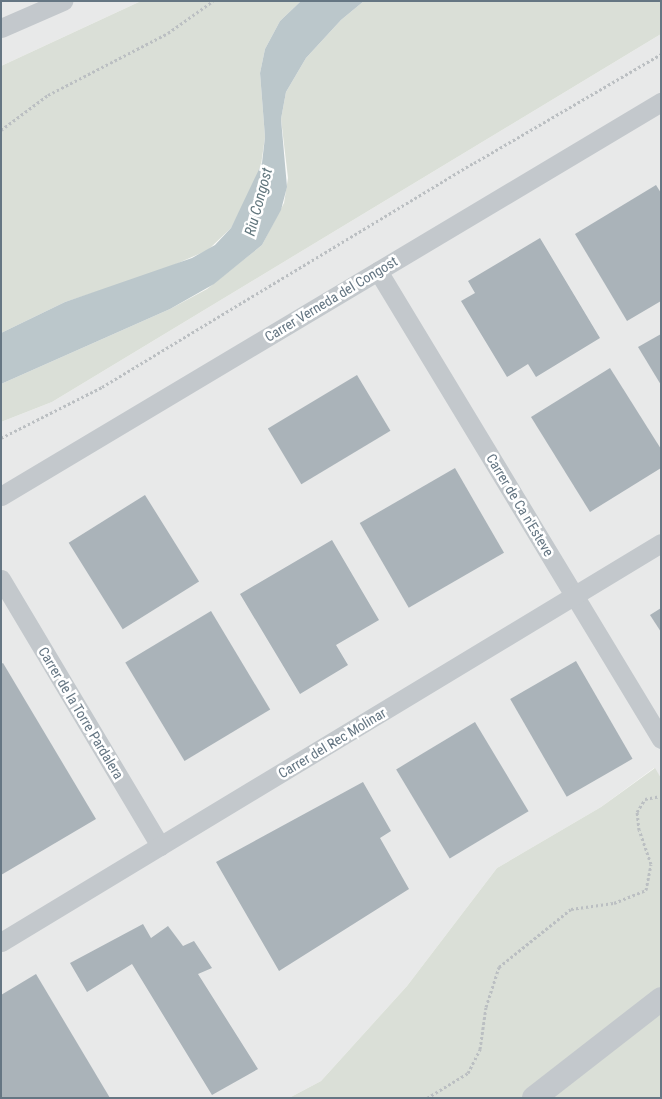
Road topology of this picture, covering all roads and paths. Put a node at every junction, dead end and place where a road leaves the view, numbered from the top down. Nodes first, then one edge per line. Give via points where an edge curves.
1 (63, 1) edge
2 (213, 1) edge
3 (1, 28) edge
4 (661, 54) edge
5 (661, 102) edge
6 (1, 130) edge
7 (378, 271) junction
8 (1, 438) edge
9 (1, 496) edge
10 (661, 542) edge
11 (1, 579) edge
12 (576, 594) junction
13 (661, 739) edge
14 (661, 796) edge
15 (160, 846) junction
16 (1, 942) edge
17 (661, 999) edge
18 (535, 1097) edge
19 (427, 1098) edge

1 - 3 street
2 - 6 path via 168,33 48,95
4 - 8 path via 474,162 102,388
5 - 7 street, Carrer Verneda del Congost
7 - 9 street, Carrer Verneda del Congost
7 - 12 street, Carrer de Ca n'Esteve
10 - 12 street, Carrer del Rec Molinar
11 - 15 street, Carrer de la Torre Pardalera
12 - 13 street, Carrer de Ca n'Esteve
12 - 15 street, Carrer del Rec Molinar
14 - 19 path via 645,799 638,812 639,830 651,864 646,890 614,903 571,909 499,967 486,1007 480,1049 468,1073
15 - 16 street, Carrer del Rec Molinar
17 - 18 street

